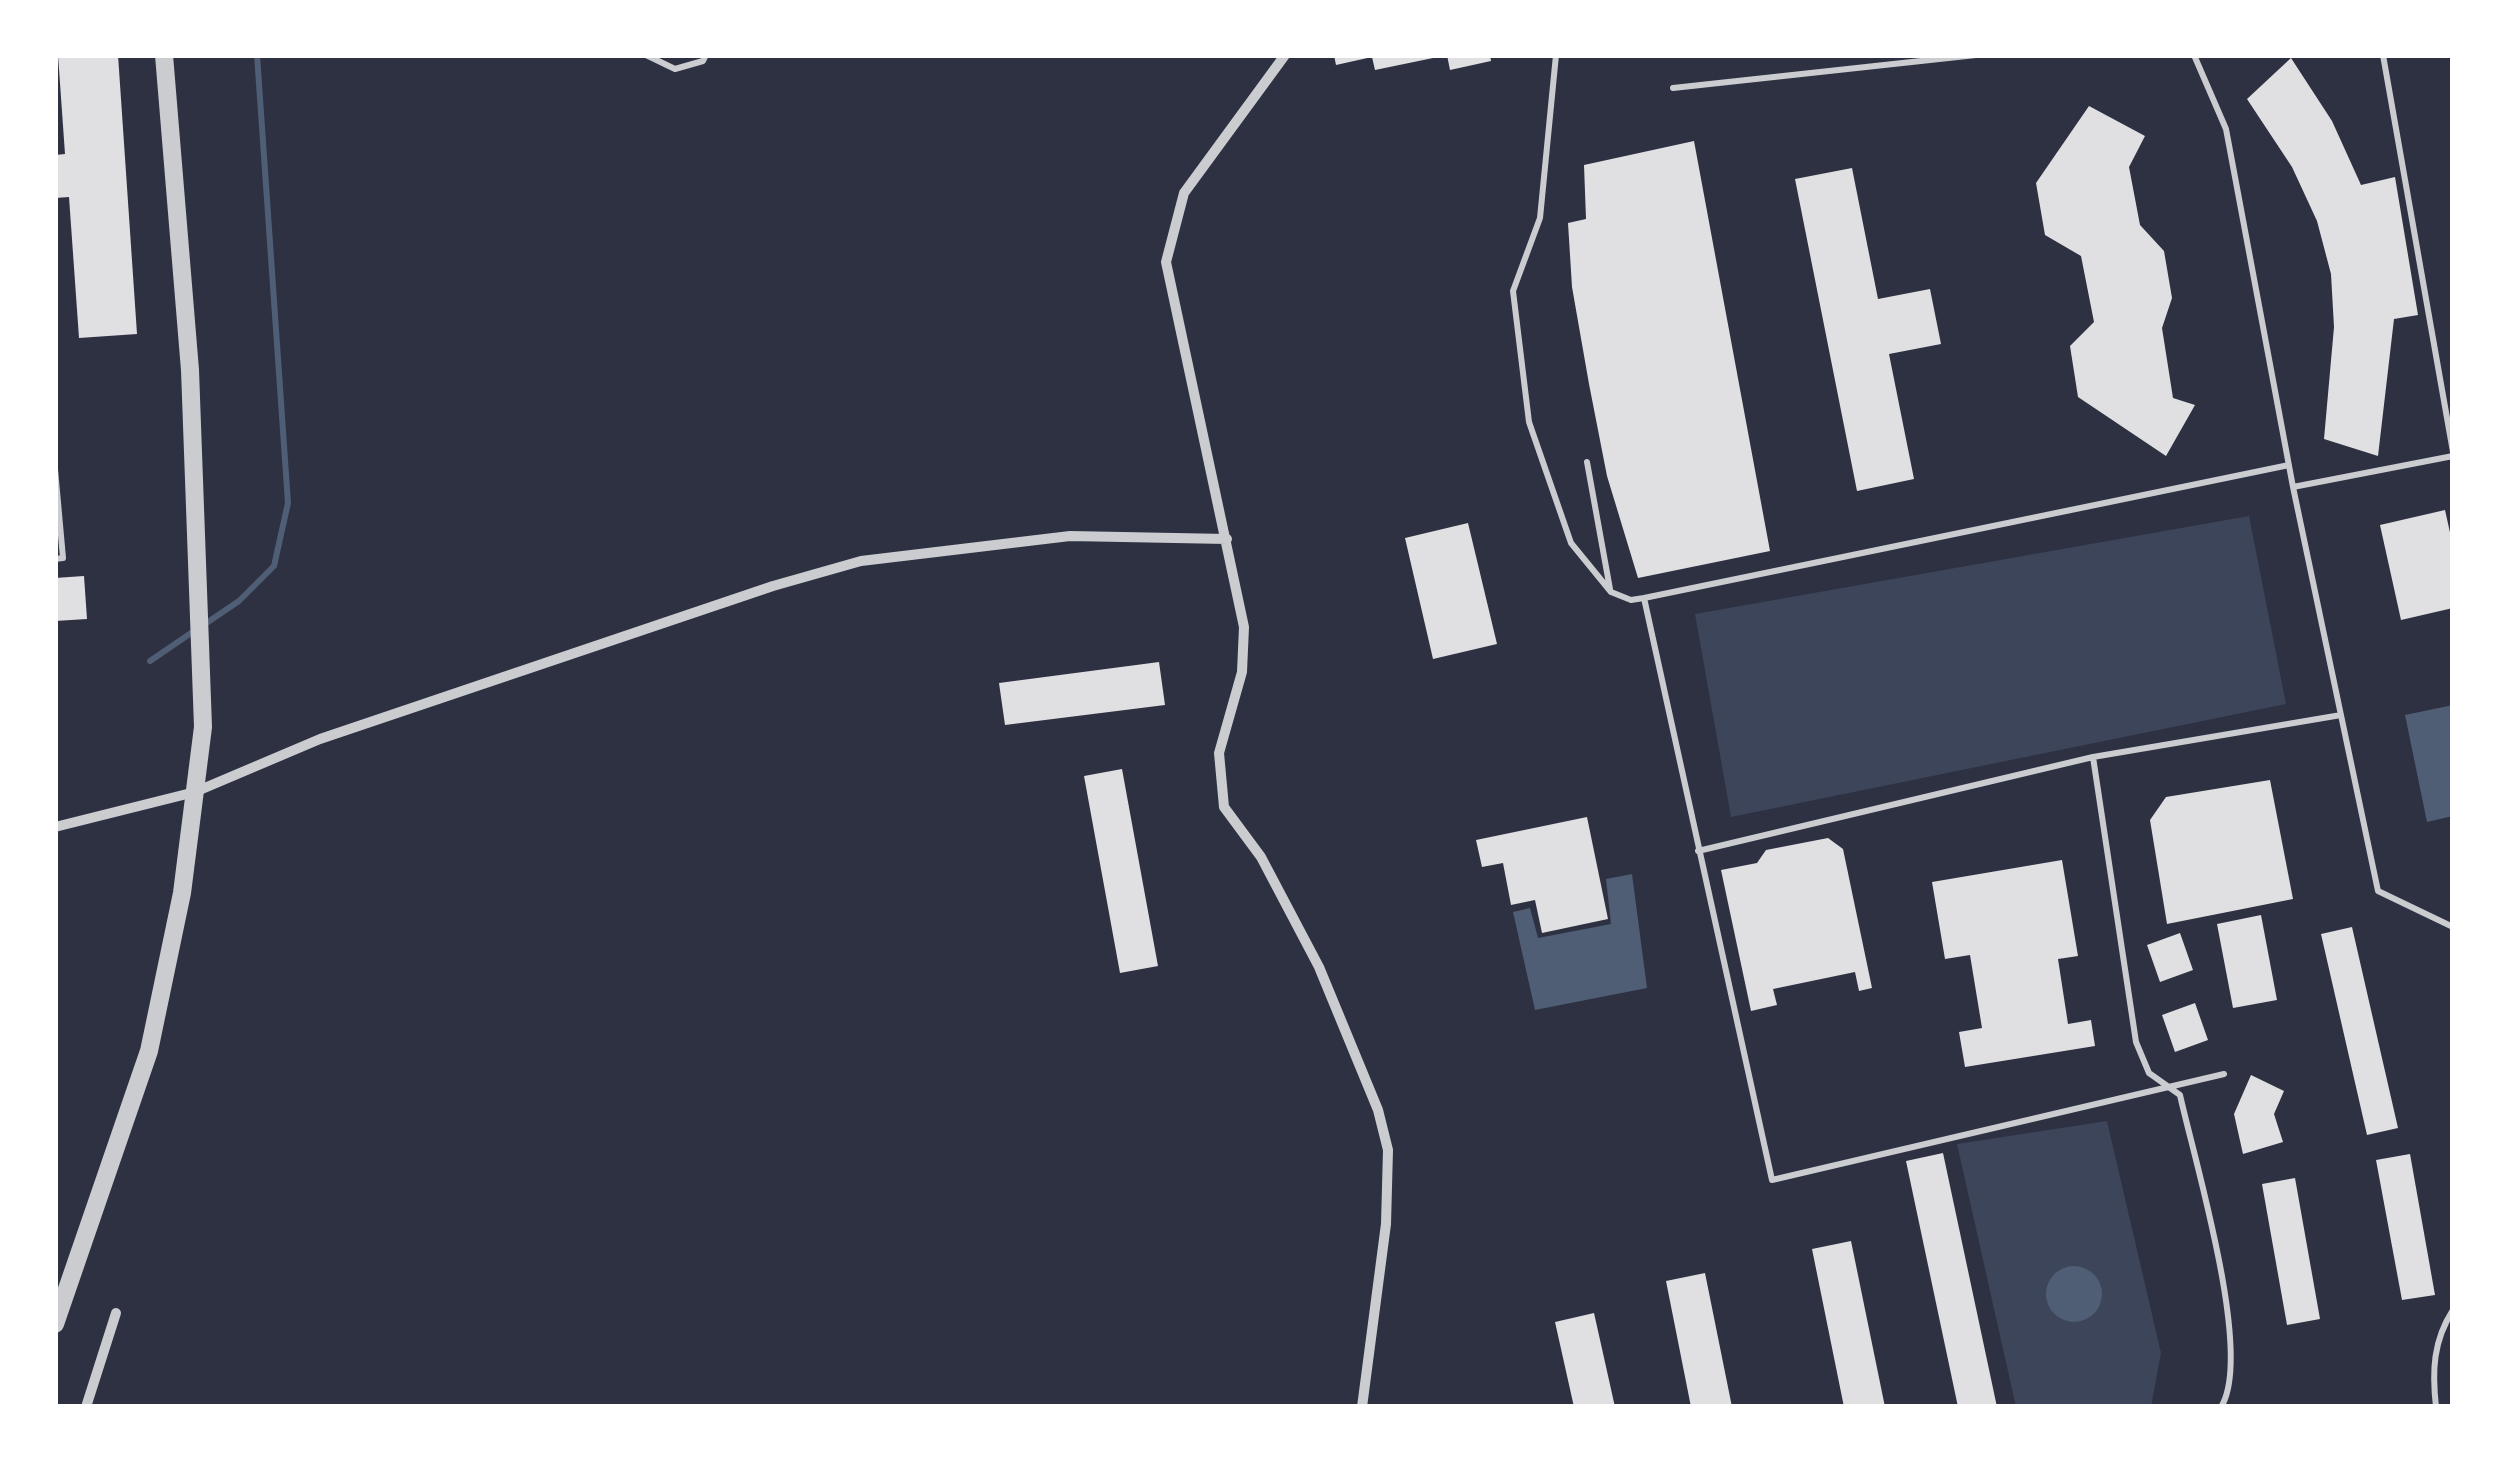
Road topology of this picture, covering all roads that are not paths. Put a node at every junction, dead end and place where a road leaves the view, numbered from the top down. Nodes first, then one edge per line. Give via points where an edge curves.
1 (164, 55) edge
2 (646, 55) edge
3 (706, 55) edge
4 (1285, 55) edge
5 (1556, 55) edge
6 (1976, 55) edge
7 (2194, 55) edge
8 (2383, 55) edge
9 (1673, 88) dead end
10 (2453, 454) edge
11 (1587, 462) dead end
12 (2289, 465) junction
13 (55, 469) edge
14 (2293, 487) junction
15 (1227, 539) junction
16 (55, 558) edge
17 (1611, 592) junction
18 (1644, 598) junction
19 (2342, 715) junction
20 (2093, 757) junction
21 (194, 792) junction
22 (55, 827) edge
23 (1698, 851) junction
24 (2453, 927) edge
25 (2224, 1074) dead end
26 (2169, 1087) junction
27 (2453, 1310) edge
28 (116, 1312) dead end
29 (55, 1324) edge
30 (86, 1407) edge
31 (1362, 1407) edge
32 (2221, 1407) edge
33 (2436, 1407) edge

1 - 21 street via 200,588 203,727
2 - 3 lane via 674,69
4 - 15 street via 1184,192 1166,262
5 - 17 lane via 1540,218 1512,292 1528,422 1548,485 1570,543
6 - 9 lane
7 - 12 lane via 2226,129
8 - 10 lane
10 - 14 lane
11 - 17 lane
12 - 14 lane
12 - 18 lane
13 - 16 lane via 63,558
14 - 19 lane
15 - 21 street via 1070,536 861,562 320,740
15 - 31 street via 1244,627 1242,672 1219,753 1224,808 1261,857 1319,966 1388,1150 1386,1224
17 - 18 lane
18 - 23 lane
19 - 20 lane
19 - 24 lane via 2378,891
20 - 23 lane
20 - 26 lane via 2136,1042 2149,1074
21 - 22 street
21 - 29 street via 182,893 149,1051
23 - 26 lane via 1772,1180
25 - 26 lane
26 - 32 lane via 2180,1094 2233,1338 2232,1380
27 - 33 lane via 2441,1328 2432,1368
28 - 30 street

